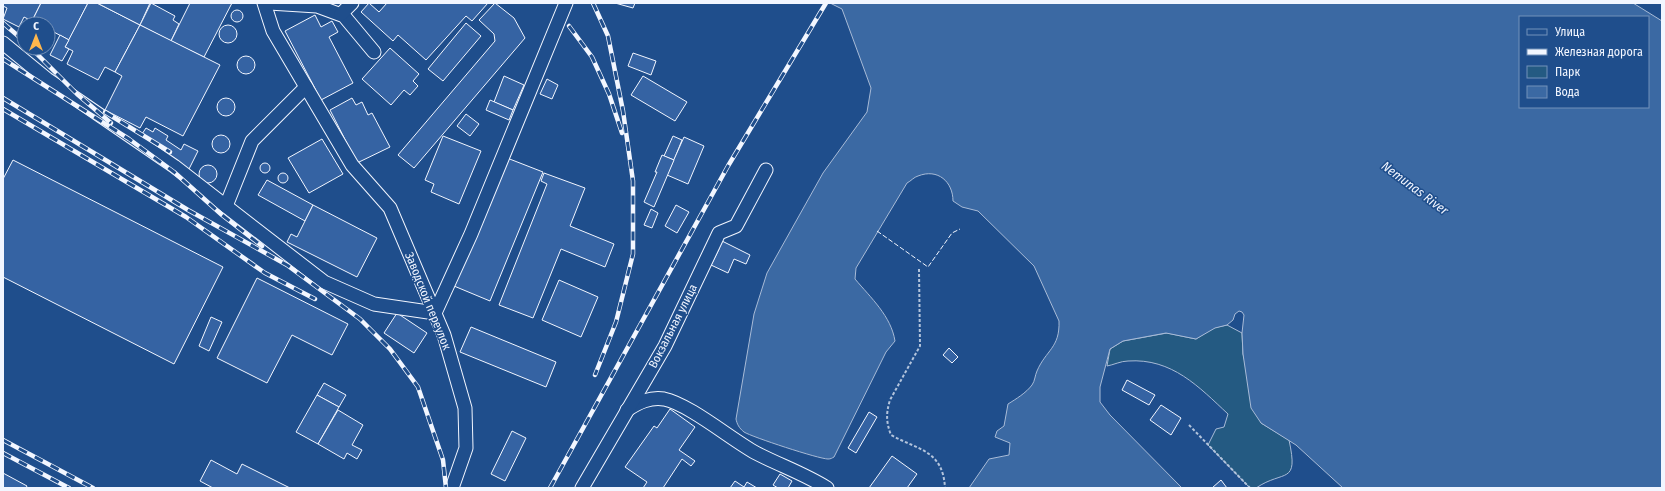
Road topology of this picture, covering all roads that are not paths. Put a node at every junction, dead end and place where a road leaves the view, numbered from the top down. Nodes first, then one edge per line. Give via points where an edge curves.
1 (264, 3) edge
2 (269, 3) edge
3 (352, 3) edge
4 (566, 3) edge
5 (341, 14) junction
6 (3, 43) edge
7 (374, 52) dead end
8 (306, 87) junction
9 (766, 170) dead end
10 (226, 206) junction
11 (435, 313) junction
12 (626, 411) junction
13 (452, 488) edge
14 (582, 488) edge
15 (827, 488) edge

1 - 8 street, Заводской переулок via 273,31
2 - 5 street via 317,6
3 - 5 street
4 - 11 street via 471,234
5 - 7 street
6 - 10 street via 47,79 174,166
8 - 10 street via 252,141
8 - 11 street, Заводской переулок via 352,165 390,208
9 - 12 street, Вокзальная улица via 736,226 719,233 665,346
10 - 11 street via 324,282 374,304
11 - 13 street, Заводской переулок via 465,408 466,448
12 - 14 street, Вокзальная улица
12 - 15 street via 640,401 653,399 665,400 684,407 756,452

